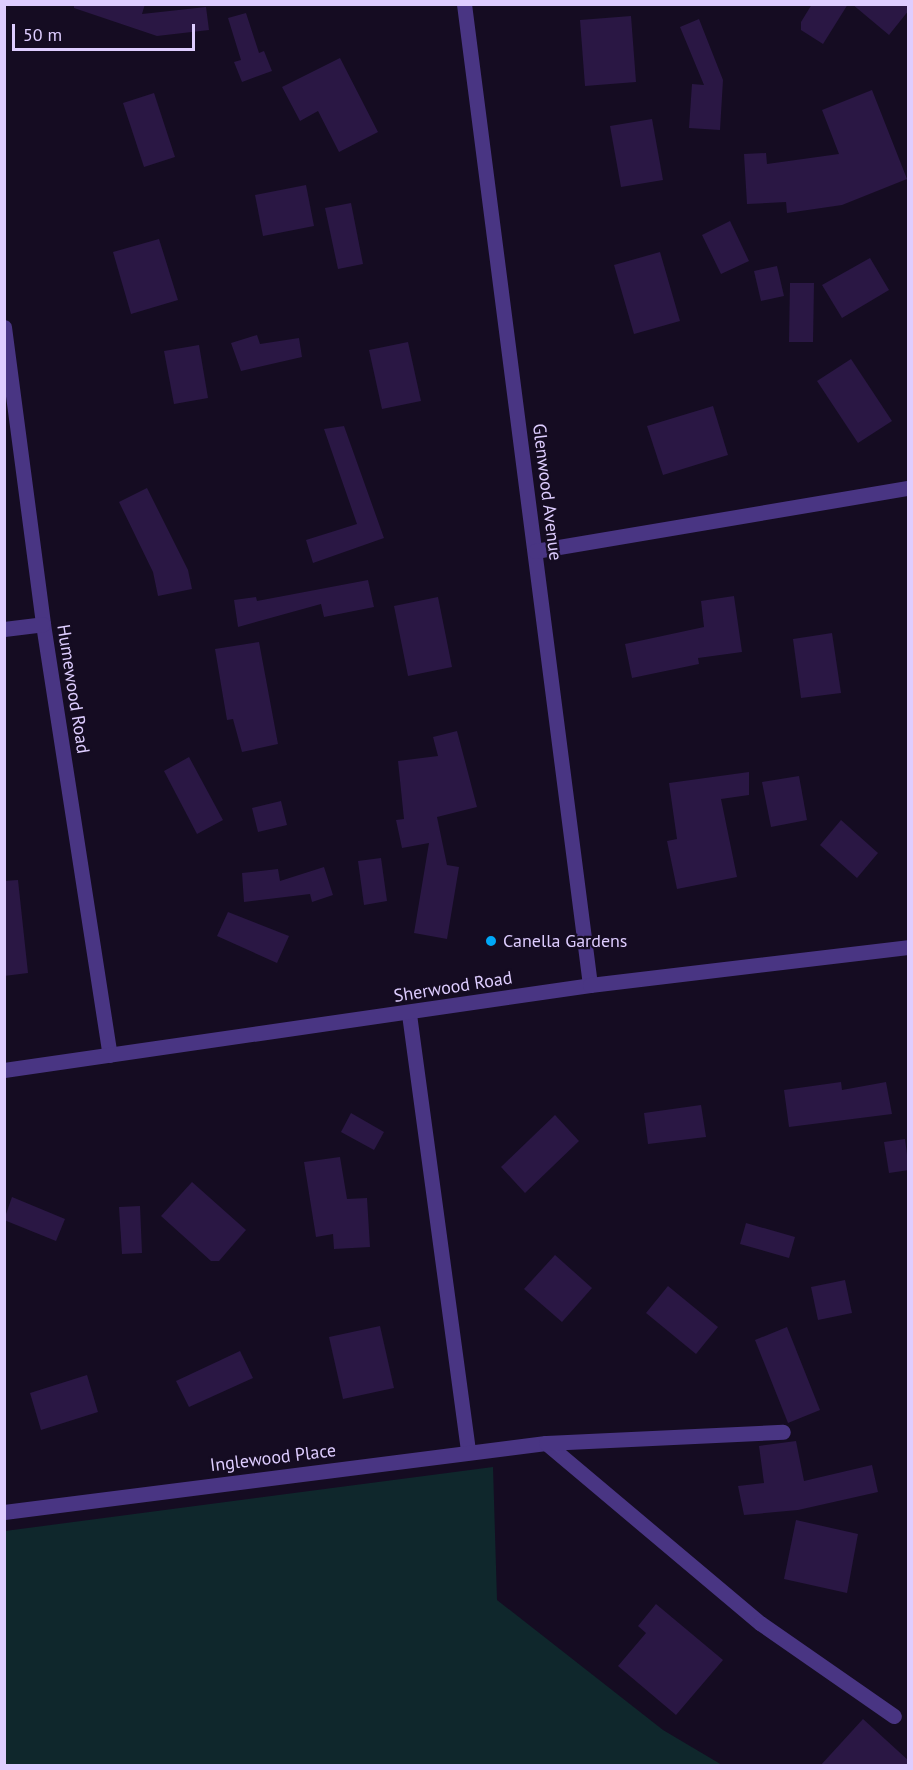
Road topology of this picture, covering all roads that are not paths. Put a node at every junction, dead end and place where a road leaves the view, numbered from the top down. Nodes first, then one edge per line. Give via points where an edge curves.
1 (464, 4) edge
2 (4, 327) edge
3 (909, 488) edge
4 (535, 551) junction
5 (43, 624) junction
6 (4, 629) edge
7 (909, 947) edge
8 (590, 985) junction
9 (410, 1014) junction
10 (110, 1055) junction
11 (4, 1070) edge
12 (783, 1432) dead end
13 (546, 1443) junction
14 (468, 1452) junction
15 (4, 1512) edge
16 (894, 1716) dead end

1 - 4 street, Glenwood Avenue
2 - 5 street, Humewood Road
3 - 4 street
4 - 8 street, Glenwood Avenue
5 - 6 street
5 - 10 street, Humewood Road
7 - 8 street, Sherwood Road
8 - 9 street, Sherwood Road
9 - 10 street, Sherwood Road
9 - 14 street
10 - 11 street, Sherwood Road
12 - 13 street, Inglewood Place
13 - 14 street, Inglewood Place
13 - 16 street via 760,1623
14 - 15 street, Inglewood Place

